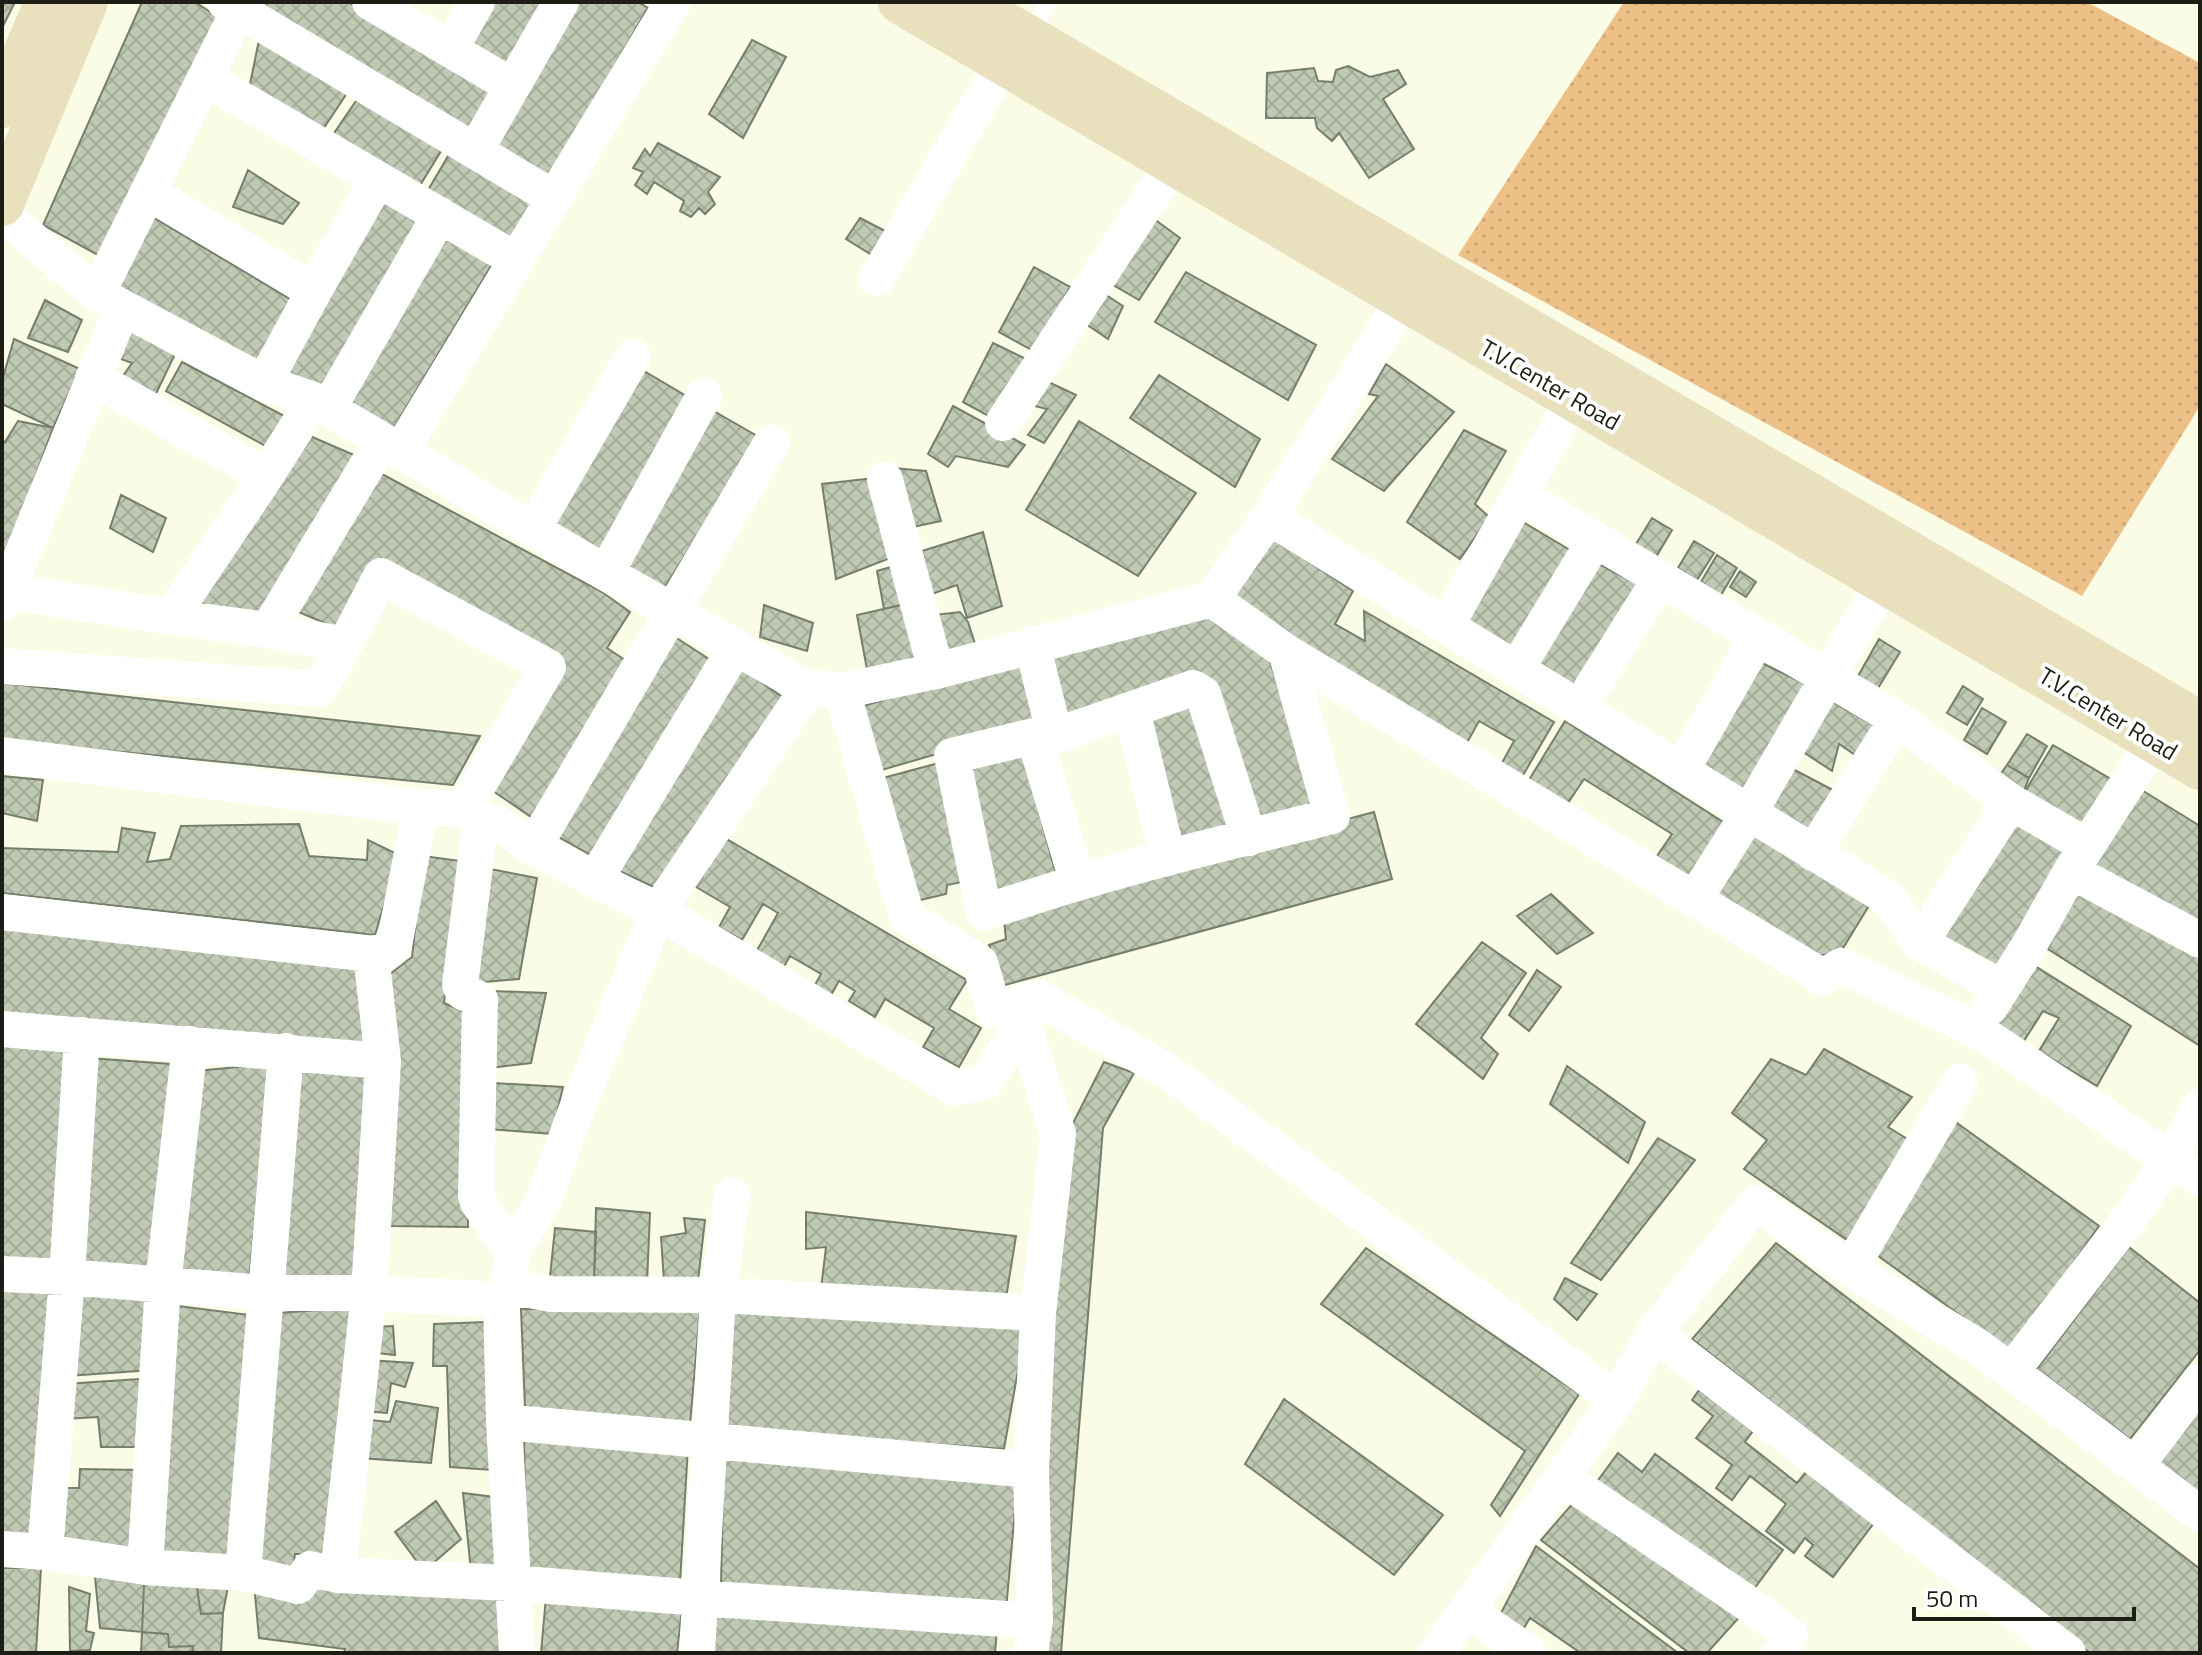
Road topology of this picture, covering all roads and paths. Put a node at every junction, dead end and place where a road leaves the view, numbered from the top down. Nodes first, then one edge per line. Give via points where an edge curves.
1 (47, 2) edge
2 (86, 2) edge
3 (370, 2) edge
4 (477, 2) edge
5 (561, 2) edge
6 (672, 2) edge
7 (900, 2) edge
8 (968, 2) edge
9 (232, 6) edge
10 (1027, 34) edge
11 (450, 49) junction
12 (205, 78) junction
13 (512, 86) junction
14 (2, 106) edge
15 (475, 151) junction
16 (1173, 163) junction
17 (378, 179) junction
18 (148, 192) junction
19 (554, 198) junction
20 (2, 204) edge
21 (2, 214) edge
22 (440, 215) junction
23 (516, 260) junction
24 (877, 278) dead end
25 (314, 291) junction
26 (1404, 299) junction
27 (110, 301) junction
28 (633, 357) dead end
29 (93, 378) junction
30 (264, 383) junction
31 (704, 396) dead end
32 (1574, 399) junction
33 (321, 405) junction
34 (1003, 423) dead end
35 (772, 442) dead end
36 (391, 446) junction
37 (266, 476) junction
38 (885, 480) dead end
39 (1520, 495) junction
40 (1269, 517) junction
41 (533, 529) junction
42 (1595, 540) junction
43 (606, 573) junction
44 (1660, 579) junction
45 (1884, 581) junction
46 (5, 597) edge
47 (1212, 599) junction
48 (671, 610) junction
49 (171, 617) junction
50 (1446, 626) junction
51 (268, 630) junction
52 (1758, 637) junction
53 (1032, 644) junction
54 (345, 645) junction
55 (736, 647) junction
56 (1286, 652) junction
57 (2, 666) edge
58 (1516, 670) junction
59 (936, 671) junction
60 (1827, 679) junction
61 (825, 689) junction
62 (1579, 708) junction
63 (1132, 710) junction
64 (1897, 719) junction
65 (2200, 723) edge
66 (1044, 736) junction
67 (2155, 741) junction
68 (2, 755) edge
69 (2200, 768) edge
70 (1681, 771) junction
71 (2011, 802) junction
72 (421, 807) junction
73 (1749, 813) junction
74 (472, 814) junction
75 (1249, 838) junction
76 (533, 848) junction
77 (1813, 853) junction
78 (1168, 858) junction
79 (2079, 859) junction
80 (594, 881) junction
81 (1078, 883) junction
82 (1694, 900) junction
83 (658, 911) junction
84 (2, 912) edge
85 (2200, 940) edge
86 (1920, 943) junction
87 (371, 954) junction
88 (2001, 987) junction
89 (1031, 1011) junction
90 (2, 1029) edge
91 (1977, 1030) junction
92 (82, 1035) junction
93 (190, 1044) junction
94 (286, 1051) junction
95 (383, 1061) junction
96 (1960, 1082) dead end
97 (2200, 1107) edge
98 (2185, 1169) edge
99 (732, 1195) dead end
100 (1850, 1269) junction
101 (2, 1274) edge
102 (67, 1277) junction
103 (507, 1279) junction
104 (163, 1284) junction
105 (265, 1293) junction
106 (369, 1293) junction
107 (718, 1295) junction
108 (1038, 1313) junction
109 (1654, 1333) junction
110 (2011, 1372) junction
111 (2200, 1381) edge
112 (1617, 1400) junction
113 (504, 1422) junction
114 (708, 1441) junction
115 (2136, 1466) junction
116 (1031, 1470) junction
117 (1562, 1477) junction
118 (2200, 1514) edge
119 (2, 1549) edge
120 (45, 1552) junction
121 (145, 1567) junction
122 (243, 1573) junction
123 (338, 1575) junction
124 (512, 1583) junction
125 (699, 1598) junction
126 (1467, 1610) junction
127 (1032, 1637) edge
128 (517, 1653) edge
129 (697, 1653) edge
130 (1436, 1653) edge
131 (1529, 1653) edge
132 (1780, 1653) edge
133 (2068, 1653) edge

1 - 14 street
2 - 20 street
3 - 11 street
4 - 11 street
5 - 13 street
6 - 19 street
7 - 10 street, T.V.Center Road
8 - 10 street, T.V.Center Road
9 - 12 street
9 - 15 street
10 - 16 street, T.V.Center Road
10 - 24 street
10 - 65 street, T.V.Center Road
11 - 13 street
12 - 17 street
12 - 18 street
13 - 15 street
15 - 19 street
16 - 26 street, T.V.Center Road
16 - 34 street
17 - 22 street
17 - 25 street
18 - 25 street
18 - 27 street
19 - 23 street
21 - 27 street
22 - 23 street
22 - 33 street
23 - 36 street
25 - 30 street
26 - 32 street, T.V.Center Road
26 - 40 street
27 - 29 street
27 - 30 street
28 - 41 street
29 - 37 street
29 - 46 street
30 - 33 street
31 - 43 street
32 - 39 street
32 - 45 street, T.V.Center Road
33 - 36 street
33 - 37 street
35 - 48 street
36 - 41 street
36 - 51 street
37 - 49 street
38 - 59 street
39 - 42 street
39 - 50 street
40 - 47 street
40 - 50 street
41 - 43 street
42 - 44 street
42 - 58 street
43 - 48 street
44 - 52 street
44 - 62 street
45 - 60 street
45 - 67 street, T.V.Center Road
46 - 49 street
47 - 53 street
47 - 56 street
48 - 55 street
48 - 76 street
49 - 51 street
50 - 58 street
51 - 54 street
52 - 60 street
52 - 70 street
53 - 59 street
53 - 66 street
54 - 57 street via 319,689
54 - 74 street via 381,576 548,667
55 - 61 street via 793,680
55 - 80 street
56 - 75 street via 1332,816
56 - 82 street
58 - 62 street
59 - 61 street
60 - 64 street
60 - 73 street
61 - 83 street
61 - 89 street via 907,917 980,963 994,1011
62 - 70 street
63 - 66 street
63 - 75 street via 1193,688 1203,694
63 - 78 street
64 - 71 street
64 - 77 street
66 - 81 street
66 - 81 street via 952,756 984,912
67 - 69 street, T.V.Center Road
67 - 79 street
68 - 72 street
70 - 73 street
71 - 79 street
71 - 86 street
72 - 74 street
72 - 87 street via 394,945
73 - 77 street
73 - 82 street
74 - 76 street via 509,830
74 - 103 street via 460,985 464,993 480,999 476,1196
75 - 78 street
76 - 80 street
77 - 86 street via 1888,898
78 - 81 street
79 - 85 street
79 - 88 street
80 - 83 street
82 - 91 street via 1823,977 1841,966
83 - 89 street via 955,1088 986,1081
83 - 103 street via 543,1202
84 - 87 street
86 - 88 street
87 - 95 street
88 - 91 street
89 - 108 street via 1058,1134
89 - 112 street via 1170,1073
90 - 92 street
91 - 98 street
92 - 93 street
92 - 102 street
93 - 94 street
93 - 104 street
94 - 95 street
94 - 105 street
95 - 106 street
96 - 100 street
97 - 98 street
98 - 110 street via 2131,1216
99 - 107 street
100 - 109 street via 1756,1203
100 - 110 street
101 - 102 street
102 - 104 street
102 - 120 street
103 - 106 street
103 - 107 street via 551,1294
103 - 113 street
104 - 105 street
104 - 121 street
105 - 106 street
105 - 122 street
106 - 123 street
107 - 108 street
107 - 114 street
108 - 116 street
109 - 112 street
109 - 133 street
110 - 115 street
111 - 115 street
112 - 117 street
113 - 114 street
113 - 124 street
114 - 116 street
114 - 125 street
115 - 118 street
116 - 127 street
117 - 126 street
117 - 132 street via 1790,1635
119 - 120 street
120 - 121 street
121 - 122 street
122 - 123 street via 298,1586 310,1569
123 - 124 street
124 - 125 street
124 - 128 street
125 - 127 street
125 - 129 street
126 - 130 street
126 - 131 street

